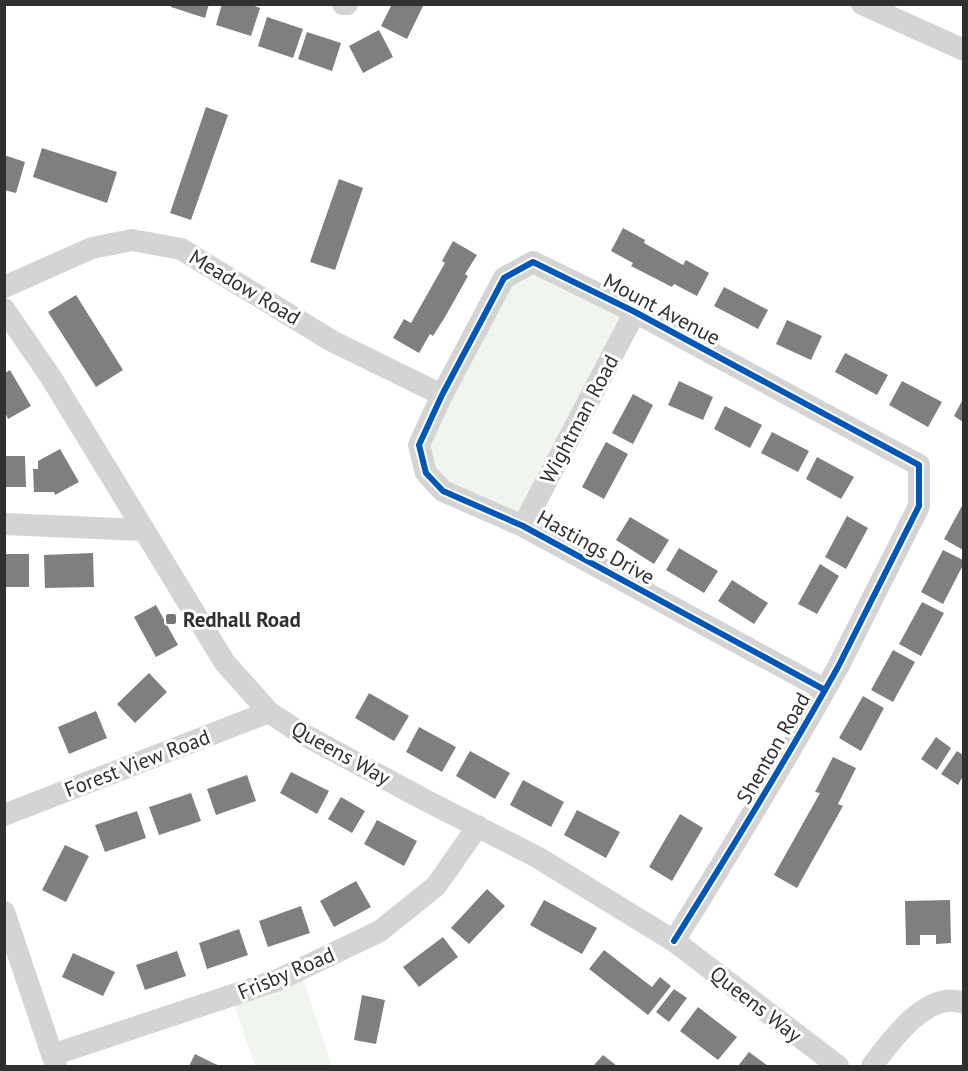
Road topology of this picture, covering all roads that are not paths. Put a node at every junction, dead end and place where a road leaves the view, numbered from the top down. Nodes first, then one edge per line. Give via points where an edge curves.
1 (862, 4) edge
2 (963, 50) edge
3 (4, 287) edge
4 (4, 309) edge
5 (635, 312) junction
6 (442, 395) junction
7 (919, 465) joint
8 (4, 524) edge
9 (523, 526) junction
10 (142, 530) junction
11 (825, 690) junction
12 (269, 712) junction
13 (4, 815) edge
14 (478, 826) junction
15 (4, 912) edge
16 (675, 941) junction
17 (963, 1003) edge
18 (814, 1060) edge
19 (54, 1061) edge
20 (838, 1066) edge
21 (872, 1066) edge

1 - 2 street
3 - 6 street, Meadow Road via 92,248 132,240 181,249 332,341
4 - 10 street, Queens Way via 52,379
5 - 6 street, Mount Avenue via 533,262 504,279
5 - 7 street, Mount Avenue
5 - 9 street, Wightman Road
6 - 9 street, Hastings Drive via 419,445 426,473 443,490
7 - 11 street, Shenton Road via 919,506
8 - 10 street
9 - 11 street, Hastings Drive
10 - 12 street, Queens Way via 225,663
11 - 16 street, Shenton Road via 774,782
12 - 13 street, Forest View Road
12 - 14 street, Queens Way via 299,732
14 - 16 street, Queens Way
14 - 19 street, Frisby Road via 436,886 380,931 278,980
15 - 19 street
16 - 18 street, Queens Way
17 - 21 street via 933,1004 896,1033
18 - 20 street, Queens Way

